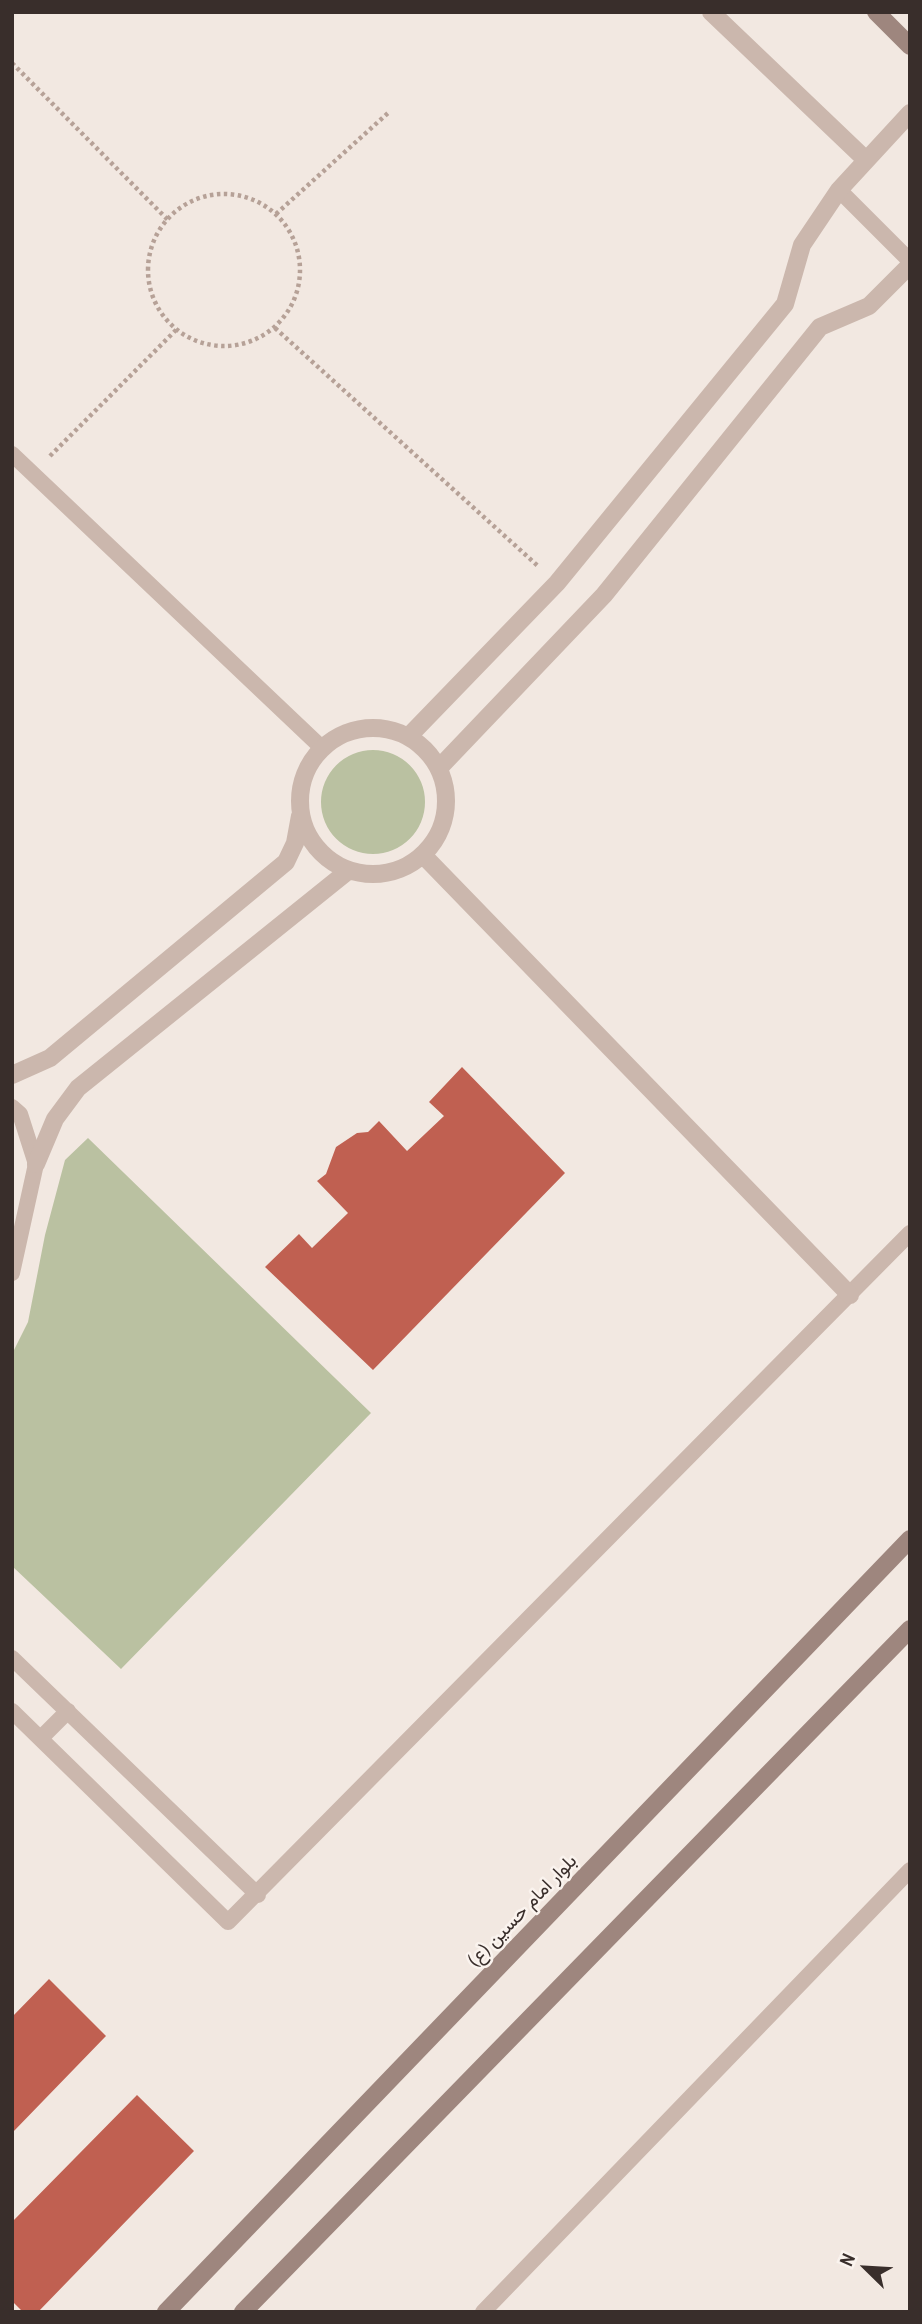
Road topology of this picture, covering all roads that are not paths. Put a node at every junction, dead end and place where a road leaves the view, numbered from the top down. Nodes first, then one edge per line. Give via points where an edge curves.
1 (711, 12) edge
2 (876, 12) edge
3 (910, 46) edge
4 (910, 113) edge
5 (866, 160) junction
6 (839, 190) junction
7 (910, 263) edge
8 (12, 454) edge
9 (409, 736) junction
10 (322, 748) junction
11 (439, 768) junction
12 (301, 813) junction
13 (423, 855) junction
14 (348, 871) junction
15 (12, 1074) edge
16 (12, 1107) edge
17 (36, 1164) junction
18 (910, 1233) edge
19 (12, 1273) edge
20 (850, 1295) junction
21 (910, 1539) edge
22 (910, 1629) edge
23 (12, 1658) edge
24 (12, 1711) edge
25 (68, 1711) junction
26 (41, 1738) junction
27 (910, 1870) edge
28 (258, 1895) junction
29 (166, 2312) edge
30 (243, 2312) edge
31 (483, 2312) edge

1 - 5 street
2 - 3 main road
4 - 5 street
5 - 6 street
6 - 7 lane
6 - 9 street via 802,245 785,303 557,583
7 - 11 street via 869,306 820,327 604,595
8 - 10 lane
9 - 10 street via 369,727 347,732
9 - 11 street via 427,750
10 - 12 street via 307,769 300,792
11 - 13 street via 446,790 446,813 439,835
12 - 14 street via 316,848
12 - 15 street via 286,862 50,1058
13 - 14 street via 396,871 374,875
13 - 20 street
14 - 17 street via 78,1088 55,1119
16 - 17 lane via 20,1114
17 - 19 lane
18 - 20 lane
20 - 28 lane
21 - 29 main road, بلوار امام حسین (ع)
22 - 30 main road
23 - 25 lane
24 - 26 lane
25 - 26 lane
25 - 28 lane
26 - 28 lane via 228,1922
27 - 31 lane

